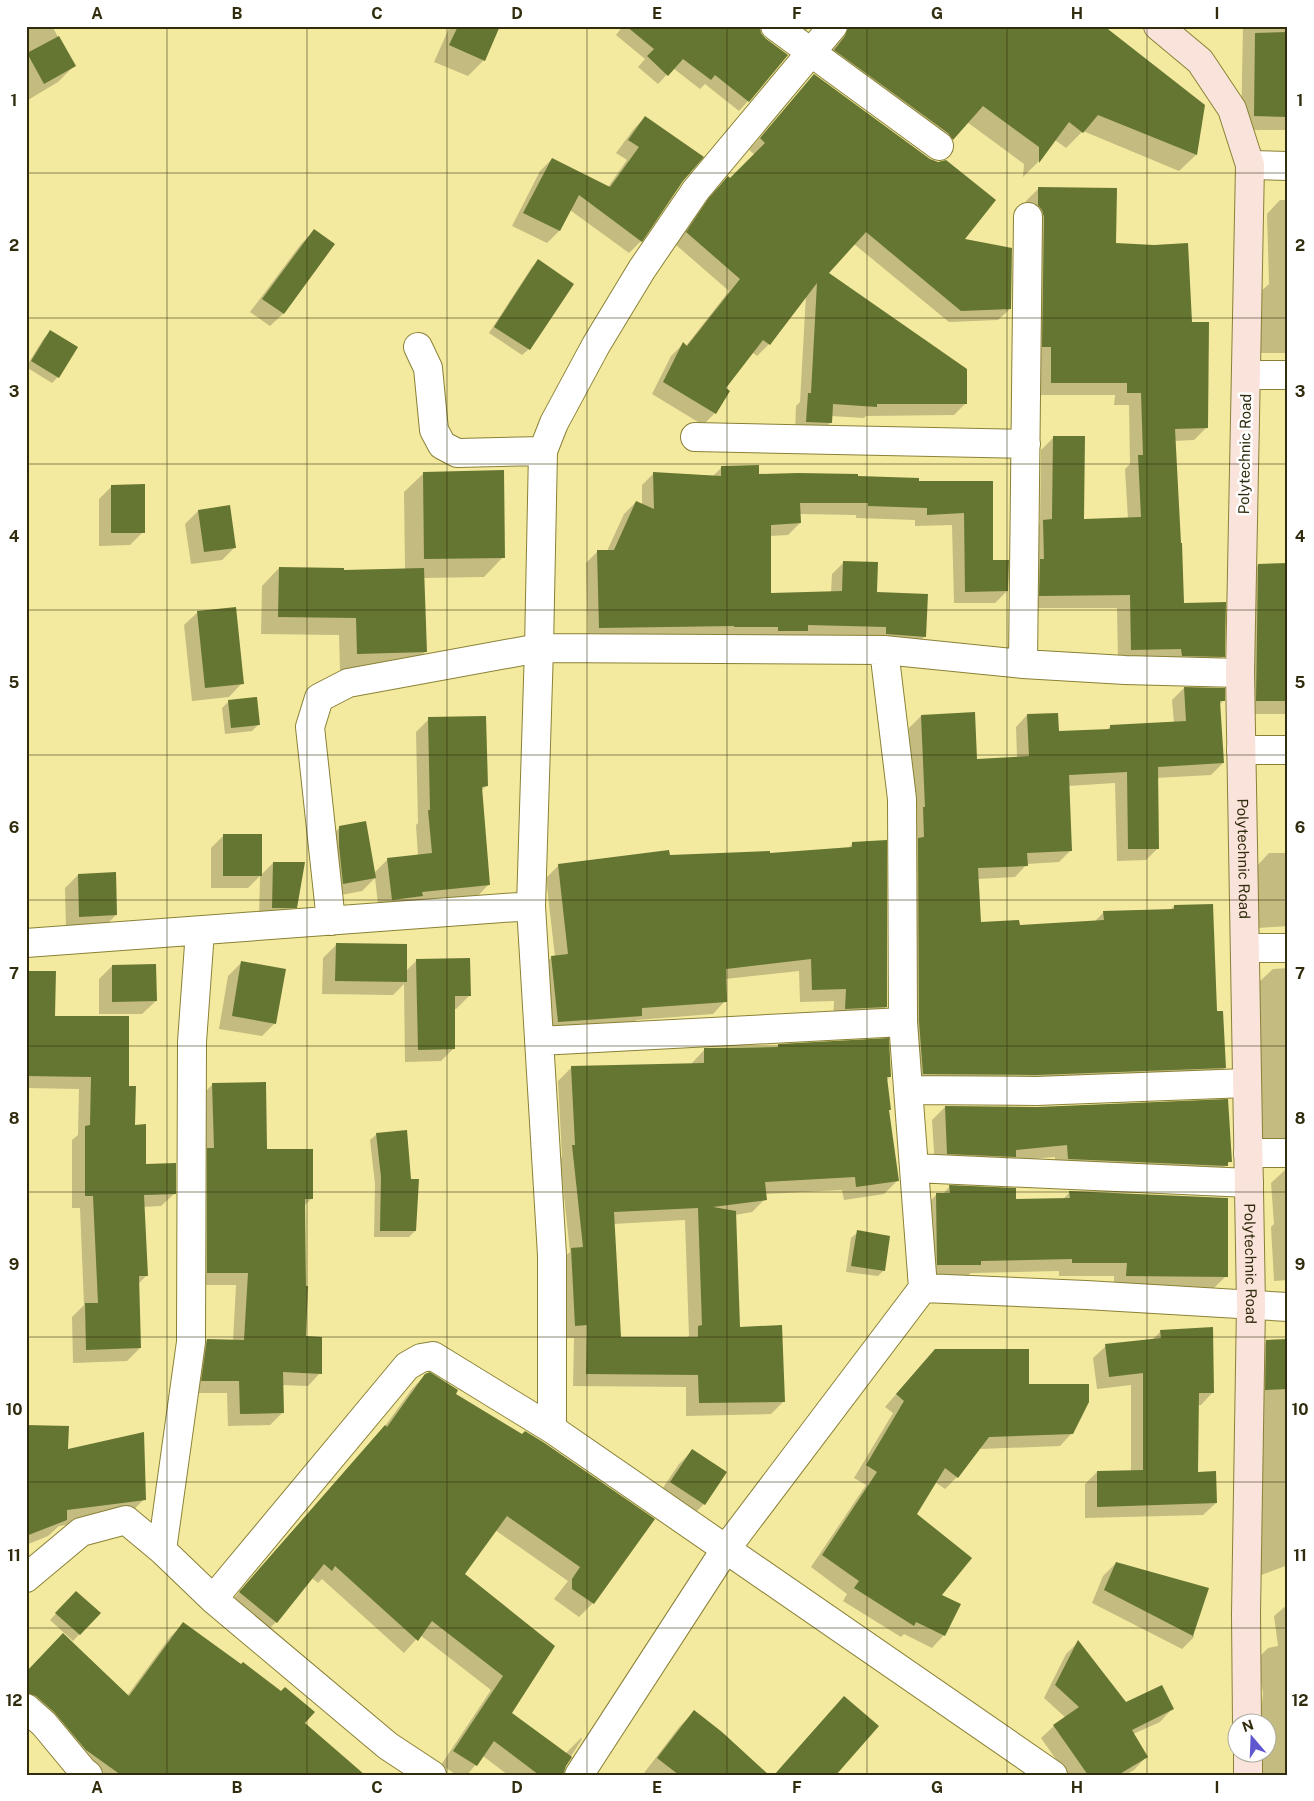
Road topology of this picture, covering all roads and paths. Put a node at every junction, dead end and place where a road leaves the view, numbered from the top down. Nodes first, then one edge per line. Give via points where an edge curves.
1 (775, 26) edge
2 (833, 26) edge
3 (1158, 26) edge
4 (810, 52) junction
5 (939, 146) dead end
6 (1250, 165) junction
7 (1288, 166) edge
8 (1028, 218) dead end
9 (418, 347) dead end
10 (1246, 375) junction
11 (1288, 375) edge
12 (695, 437) dead end
13 (1026, 444) junction
14 (543, 451) junction
15 (539, 648) junction
16 (884, 650) junction
17 (1023, 664) junction
18 (1240, 673) junction
19 (1242, 750) junction
20 (1288, 750) edge
21 (531, 906) junction
22 (331, 921) junction
23 (200, 931) junction
24 (26, 943) edge
25 (1245, 948) junction
26 (1288, 948) edge
27 (903, 1022) junction
28 (539, 1041) junction
29 (1247, 1083) junction
30 (908, 1090) junction
31 (1248, 1153) junction
32 (1288, 1153) edge
33 (914, 1168) junction
34 (1249, 1183) junction
35 (924, 1288) junction
36 (1251, 1305) junction
37 (1288, 1307) edge
38 (552, 1429) junction
39 (162, 1550) junction
40 (725, 1550) junction
41 (26, 1578) edge
42 (213, 1599) junction
43 (26, 1708) edge
44 (1248, 1714) edge
45 (88, 1775) edge
46 (432, 1775) edge
47 (579, 1775) edge
48 (1053, 1775) edge

1 - 4 street
2 - 4 street
3 - 6 street, Polytechnic Road via 1206,69 1232,109
4 - 5 street
4 - 14 street via 696,190 642,269 596,345
6 - 7 street
6 - 10 street, Polytechnic Road
8 - 13 street
9 - 14 street via 428,368 434,430 442,445 457,453
10 - 11 street
10 - 18 street, Polytechnic Road
12 - 13 street
13 - 17 street
14 - 15 street
15 - 16 street
15 - 21 street
15 - 22 street via 348,683 319,698 310,727
16 - 17 street
16 - 27 street via 902,799
17 - 18 street
18 - 19 street, Polytechnic Road
19 - 20 street
19 - 25 street, Polytechnic Road
21 - 22 street
21 - 28 street
22 - 23 street
23 - 24 street
23 - 39 street via 192,1042 191,1342
25 - 26 street
25 - 29 street, Polytechnic Road
27 - 28 street
27 - 30 street
28 - 38 street via 552,1255
29 - 30 street via 1036,1091
29 - 31 street, Polytechnic Road
30 - 33 street
31 - 32 street
31 - 34 street, Polytechnic Road
33 - 34 street
33 - 35 street
34 - 36 street, Polytechnic Road
35 - 36 street
35 - 40 street
36 - 37 street
36 - 44 street, Polytechnic Road via 1246,1614
38 - 40 street
38 - 42 street via 434,1356 421,1358 407,1366
39 - 41 street via 126,1520 81,1532
39 - 42 street
40 - 47 street
40 - 48 street
42 - 46 street via 388,1746
43 - 45 street

